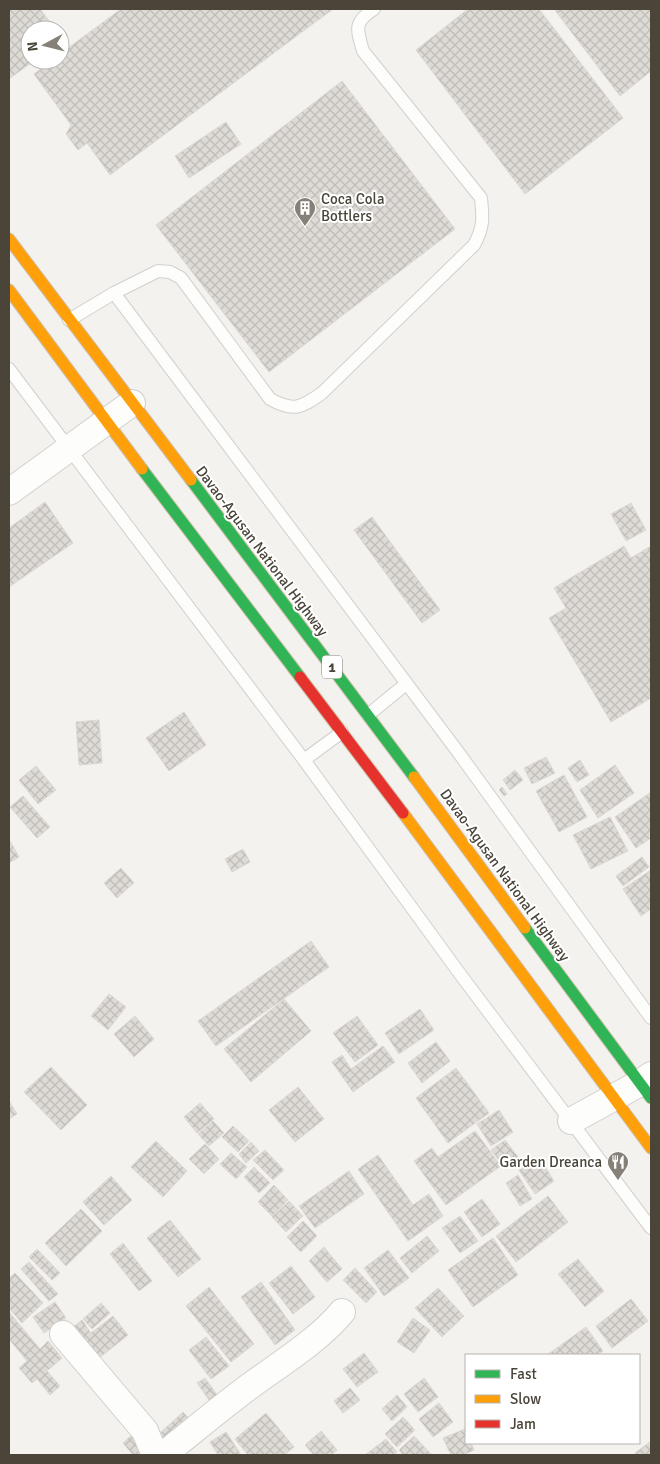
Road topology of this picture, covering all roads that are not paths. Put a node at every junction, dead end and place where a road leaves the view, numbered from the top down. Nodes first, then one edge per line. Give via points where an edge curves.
1 (374, 9) edge
2 (9, 239) edge
3 (9, 290) edge
4 (114, 293) junction
5 (69, 320) junction
6 (9, 369) edge
7 (132, 404) junction
8 (107, 422) junction
9 (69, 449) junction
10 (9, 492) edge
11 (406, 684) junction
12 (368, 715) junction
13 (342, 732) junction
14 (304, 760) junction
15 (651, 1018) edge
16 (647, 1086) edge
17 (613, 1098) junction
18 (571, 1121) junction
19 (651, 1148) edge
20 (651, 1228) edge
21 (342, 1312) dead end
22 (63, 1334) dead end
23 (155, 1455) edge
24 (163, 1455) edge

1 - 4 lane via 363,16 357,30 363,51 481,198 481,232 474,245 322,393 303,407 284,407 270,399 182,278 158,271
2 - 5 highway, Davao-Agusan National Highway / 1
3 - 8 highway, 1
4 - 5 lane
4 - 11 lane
5 - 7 highway, Davao-Agusan National Highway / 1
6 - 9 lane
7 - 8 street
7 - 12 highway, Davao-Agusan National Highway / 1
8 - 9 street
8 - 13 highway, 1
9 - 10 street
9 - 14 lane
11 - 12 lane
11 - 15 lane
12 - 16 highway, Davao-Agusan National Highway / 1
13 - 14 lane
13 - 17 highway, 1
14 - 18 lane
16 - 17 street
17 - 18 street
17 - 19 highway, 1
18 - 20 lane
21 - 24 street via 297,1352
22 - 23 street via 144,1431

